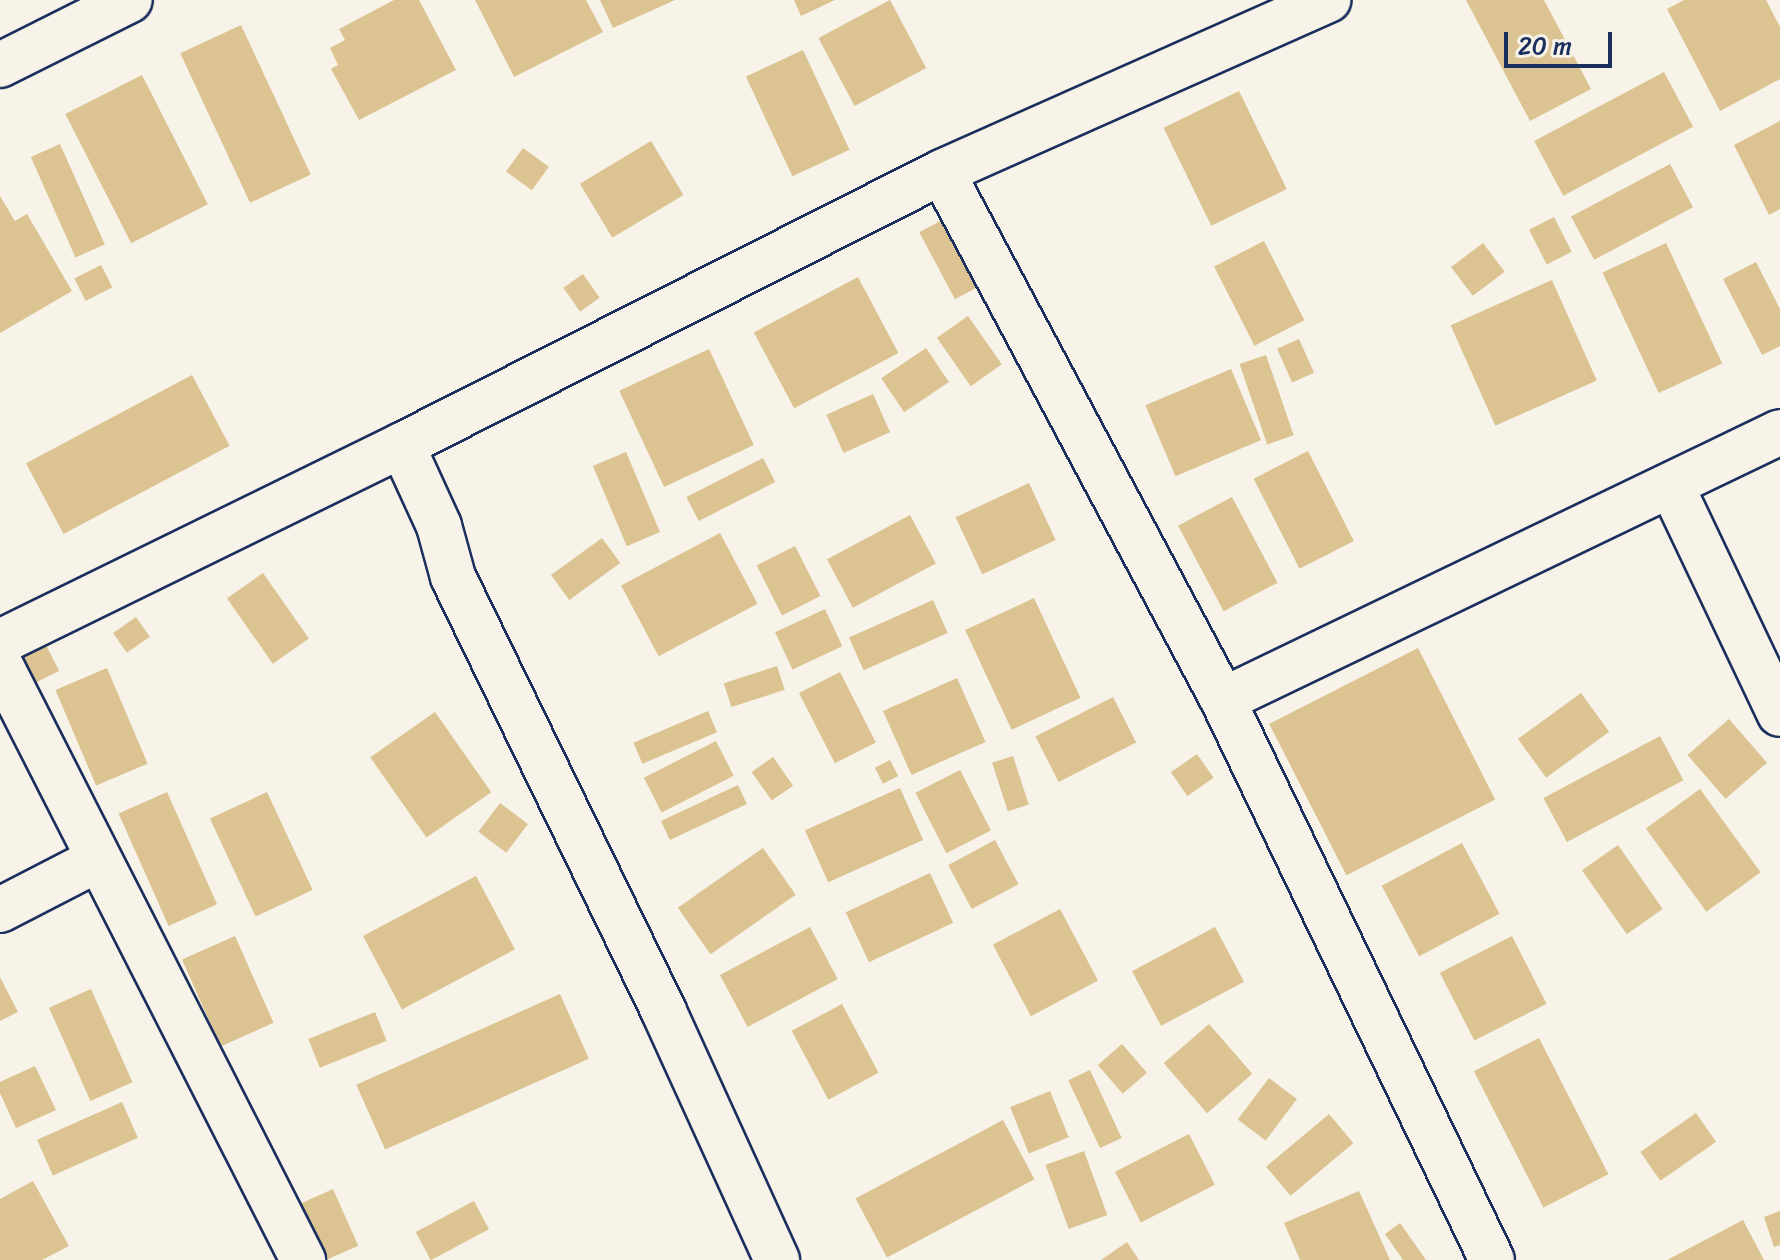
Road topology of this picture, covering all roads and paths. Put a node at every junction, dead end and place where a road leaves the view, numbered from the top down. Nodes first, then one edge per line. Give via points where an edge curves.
1 (130, 0) edge
2 (1328, 0) edge
3 (0, 65) edge
4 (942, 172) junction
5 (1780, 432) edge
6 (402, 445) junction
7 (1672, 487) junction
8 (0, 642) edge
9 (0, 664) edge
10 (1223, 700) junction
11 (1780, 714) edge
12 (97, 860) junction
13 (0, 910) edge
14 (303, 1260) edge
15 (777, 1260) edge
16 (1492, 1260) edge

1 - 3 street
2 - 4 street
4 - 6 street
4 - 10 street
5 - 7 street
6 - 8 street
6 - 15 street via 439,526 453,577 664,1012
7 - 10 street
7 - 11 street
9 - 12 street
10 - 16 street
12 - 13 street
12 - 14 street

